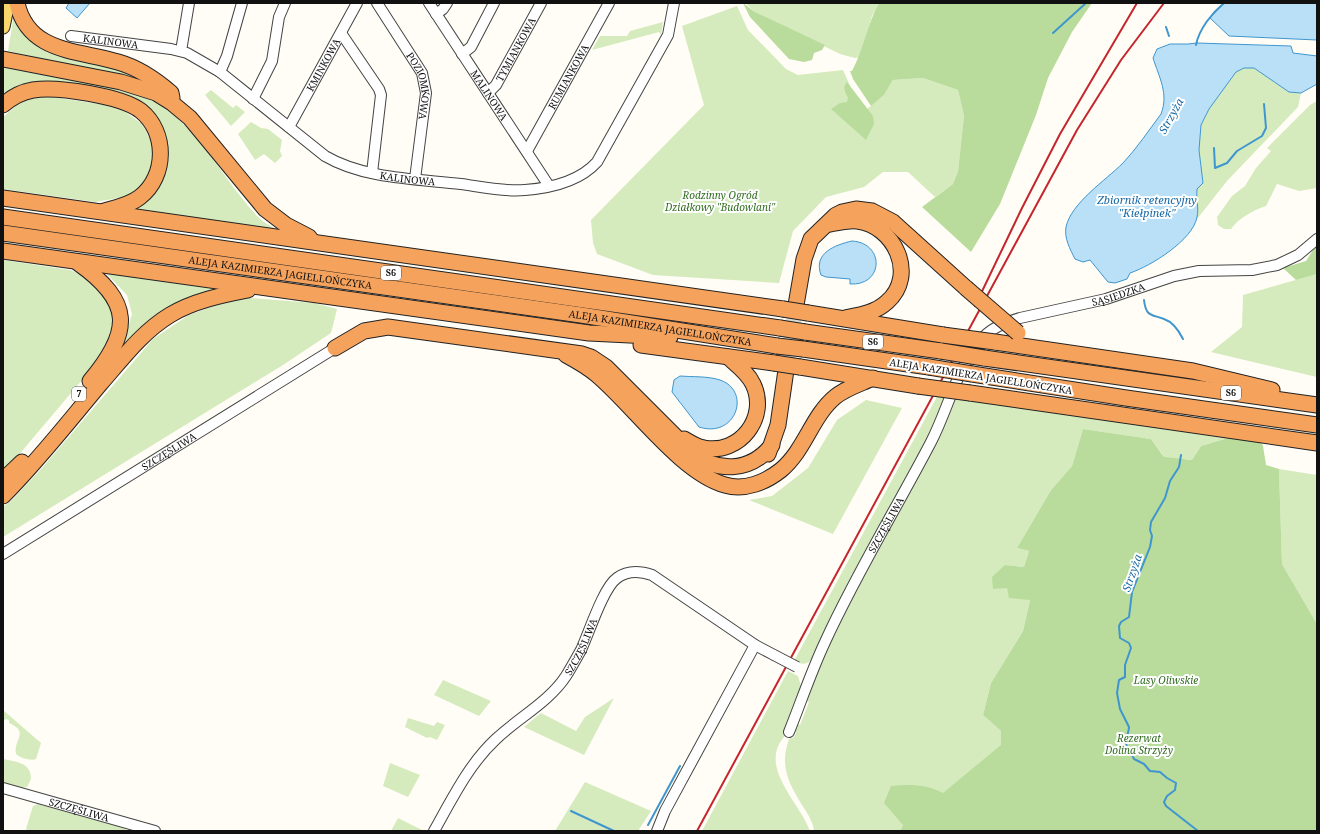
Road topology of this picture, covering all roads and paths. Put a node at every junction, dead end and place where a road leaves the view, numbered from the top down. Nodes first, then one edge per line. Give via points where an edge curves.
1 (8, 3) edge
2 (17, 3) edge
3 (189, 3) edge
4 (242, 3) edge
5 (285, 3) edge
6 (357, 3) edge
7 (377, 3) edge
8 (429, 3) edge
9 (447, 3) edge
10 (494, 3) edge
11 (541, 3) edge
12 (609, 3) edge
13 (674, 3) edge
14 (436, 14) junction
15 (3, 27) edge
16 (341, 33) junction
17 (71, 36) dead end
18 (181, 51) junction
19 (462, 54) junction
20 (3, 59) edge
21 (220, 72) junction
22 (488, 93) junction
23 (253, 99) junction
24 (172, 103) junction
25 (3, 105) edge
26 (289, 127) junction
27 (527, 151) junction
28 (372, 173) junction
29 (415, 179) junction
30 (549, 186) junction
31 (3, 198) edge
32 (101, 212) junction
33 (3, 217) edge
34 (825, 225) junction
35 (3, 233) edge
36 (1317, 239) edge
37 (313, 243) junction
38 (3, 251) edge
39 (78, 262) junction
40 (263, 288) junction
41 (796, 309) junction
42 (844, 318) junction
43 (589, 333) junction
44 (701, 335) junction
45 (335, 348) joint
46 (1037, 348) junction
47 (559, 351) junction
48 (728, 357) junction
49 (787, 367) junction
50 (873, 378) junction
51 (949, 396) joint
52 (1317, 401) edge
53 (1317, 405) edge
54 (1317, 425) edge
55 (675, 436) junction
56 (1317, 443) edge
57 (772, 445) junction
58 (694, 469) junction
59 (3, 480) edge
60 (3, 496) edge
61 (3, 554) edge
62 (755, 645) junction
63 (810, 674) junction
64 (789, 732) dead end
65 (3, 788) edge
66 (137, 829) edge
67 (155, 831) edge
68 (434, 831) edge
69 (657, 831) edge

1 - 15 main road
2 - 24 highway via 23,21 37,38 62,49 133,68 153,78 171,93
3 - 18 street
4 - 21 street
5 - 23 street via 279,17 272,61
6 - 16 street, KMINKOWA
7 - 29 street, POZIOMKOWA via 426,82
8 - 14 street, MALINOWA
9 - 14 street
10 - 19 street via 471,47
11 - 22 street, TYMIANKOWA via 496,85
12 - 27 street, RUMIANKOWA
13 - 30 street, KALINOWA via 668,35 597,162 588,172 574,180
14 - 19 street, MALINOWA
16 - 26 street, KMINKOWA
16 - 28 street via 379,88 381,95
17 - 18 street, KALINOWA
18 - 21 street, KALINOWA
19 - 22 street, MALINOWA
20 - 24 highway via 121,82 156,93
21 - 23 street, KALINOWA
22 - 27 street, MALINOWA
23 - 26 street, KALINOWA
24 - 37 highway via 190,118 265,209 286,225 310,237
25 - 32 highway via 20,93 52,89 119,100 142,112 158,134 160,154 157,174 140,197
26 - 28 street, KALINOWA via 334,162 357,171
27 - 30 street, MALINOWA
28 - 29 street, KALINOWA
29 - 30 street, KALINOWA via 524,191
31 - 32 highway
32 - 37 highway
33 - 53 highway, ALEJA KAZIMIERZA JAGIELLOŃCZYKA / S6, bridge
34 - 41 highway via 812,239 806,251
34 - 42 highway via 849,221 871,225 884,232 892,241 899,257 899,281 891,298 868,313
34 - 46 highway, bridge via 836,215 848,210 864,210 878,214 896,225
35 - 44 highway, ALEJA KAZIMIERZA JAGIELLOŃCZYKA / S6 via 581,315
36 - 51 street, SĄSIEDZKA via 1298,255 1277,265 1252,270 1199,271 1174,276 1106,299 1008,322 988,333 978,344
37 - 41 highway
38 - 39 highway
39 - 40 highway
39 - 59 highway, 7 via 103,282 116,300 120,325 114,348 17,468
40 - 43 highway
40 - 60 highway via 220,295 194,304 171,314 152,327
41 - 42 highway
42 - 46 highway, bridge
43 - 44 highway via 658,338
43 - 48 highway via 600,340
44 - 54 highway, ALEJA KAZIMIERZA JAGIELLOŃCZYKA / S6, bridge
45 - 47 highway via 364,331 388,327
45 - 61 street, SZCZĘŚLIWA
46 - 52 highway via 1193,371
47 - 55 highway via 582,354 598,360
47 - 58 highway via 597,375
48 - 49 highway
48 - 55 highway via 747,374 756,391 757,411 750,429 737,442 717,448 705,448
49 - 50 highway
49 - 57 highway via 780,417
50 - 56 highway, bridge
50 - 58 highway via 843,391 832,399 795,455 769,479 734,487 715,482
51 - 63 street, SZCZĘŚLIWA via 937,430 832,626
55 - 57 highway via 698,458 713,466 723,467 740,467 752,463
57 - 58 highway via 761,464 751,474 726,478
62 - 63 street, SZCZĘŚLIWA, bridge
62 - 68 street, SZCZĘŚLIWA via 652,575 629,572 617,577 607,589 580,651 563,680 478,758 461,782
62 - 69 street via 665,811
63 - 64 street, SZCZĘŚLIWA
65 - 66 street, SZCZĘŚLIWA
66 - 67 street, SZCZĘŚLIWA

